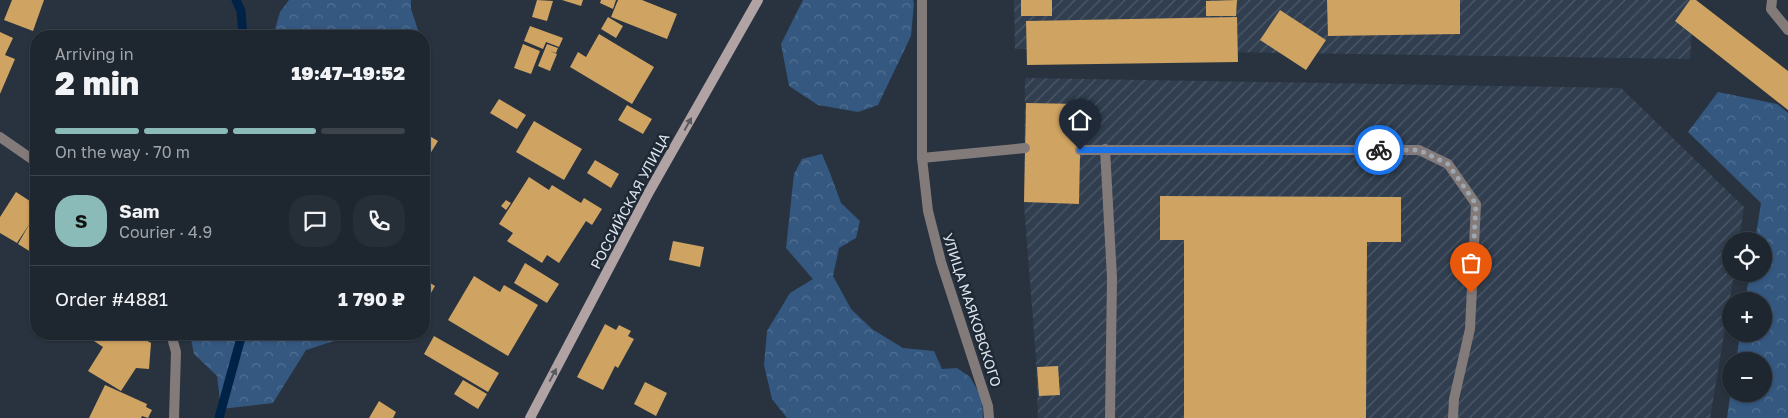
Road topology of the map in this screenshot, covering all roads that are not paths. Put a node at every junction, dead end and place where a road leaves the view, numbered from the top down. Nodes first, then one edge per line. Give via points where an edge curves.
1 (758, 0) edge
2 (922, 0) edge
3 (1772, 0) edge
4 (1788, 30) edge
5 (0, 137) edge
6 (1025, 148) dead end
7 (1105, 149) junction
8 (1080, 150) dead end
9 (30, 158) edge
10 (922, 158) junction
11 (173, 340) edge
12 (174, 418) edge
13 (530, 418) edge
14 (989, 418) edge
15 (1110, 418) edge
16 (1453, 418) edge

13 -> 1 street, РОССИЙСКАЯ УЛИЦА via 649,192
2 - 10 street, УЛИЦА МАЯКОВСКОГО
3 - 4 street via 1771,9
5 - 9 street
6 - 10 street
7 - 8 street
7 - 15 street via 1112,278
7 - 16 street via 1419,150 1448,164 1476,204 1470,328 1454,399
10 - 14 street, УЛИЦА МАЯКОВСКОГО via 928,211 940,262 988,406
11 - 12 street via 176,352

